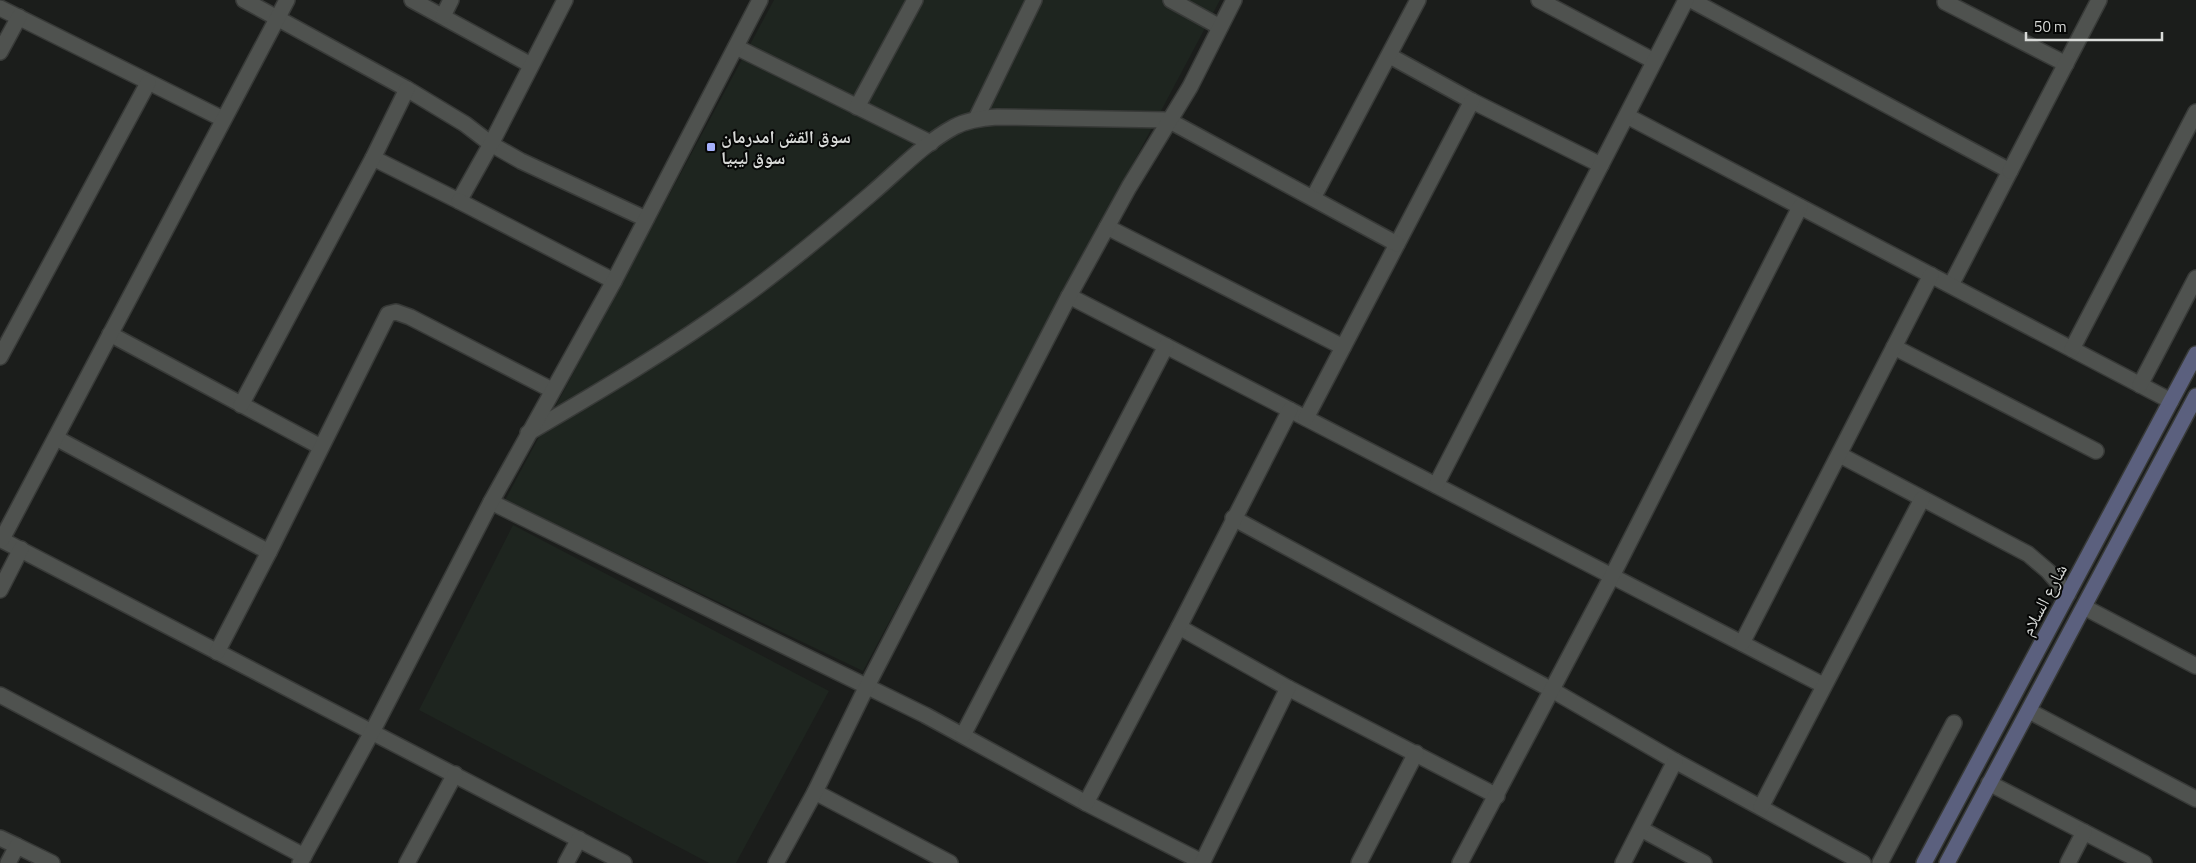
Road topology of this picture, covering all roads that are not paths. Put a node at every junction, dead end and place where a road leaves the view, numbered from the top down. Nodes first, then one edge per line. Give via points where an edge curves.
1 (244, 0) edge
2 (287, 0) edge
3 (412, 0) edge
4 (451, 0) edge
5 (565, 0) edge
6 (760, 0) edge
7 (915, 0) edge
8 (1034, 0) edge
9 (1172, 0) edge
10 (1234, 0) edge
11 (1418, 0) edge
12 (1539, 0) edge
13 (1686, 0) edge
14 (1691, 0) edge
15 (2099, 0) edge
16 (1944, 1) edge
17 (0, 8) edge
18 (443, 16) junction
19 (19, 17) junction
20 (277, 18) junction
21 (1220, 27) junction
22 (736, 47) junction
23 (0, 52) edge
24 (1390, 56) junction
25 (1654, 61) junction
26 (2066, 64) junction
27 (531, 65) junction
28 (148, 83) junction
29 (407, 89) junction
30 (1472, 101) junction
31 (857, 107) junction
32 (2196, 112) edge
33 (1627, 116) junction
34 (223, 119) junction
35 (976, 119) junction
36 (1168, 120) junction
37 (931, 143) junction
38 (491, 144) junction
39 (373, 158) junction
40 (1600, 166) junction
41 (2010, 171) junction
42 (1313, 198) junction
43 (459, 201) junction
44 (1800, 206) junction
45 (646, 218) junction
46 (1107, 227) junction
47 (1397, 244) junction
48 (1930, 275) junction
49 (2196, 278) edge
50 (614, 281) junction
51 (1950, 286) junction
52 (1069, 296) junction
53 (110, 334) junction
54 (1166, 346) junction
55 (1343, 347) junction
56 (1894, 347) junction
57 (2072, 349) junction
58 (2196, 354) edge
59 (0, 357) edge
60 (2140, 384) junction
61 (552, 390) junction
62 (2196, 396) edge
63 (2171, 401) junction
64 (241, 405) junction
65 (1290, 410) junction
66 (1306, 418) junction
67 (528, 433) junction
68 (56, 438) junction
69 (321, 447) junction
70 (2096, 451) dead end
71 (1840, 455) junction
72 (1436, 485) junction
73 (1922, 499) junction
74 (491, 502) junction
75 (1233, 518) junction
76 (1, 539) edge
77 (20, 549) junction
78 (269, 552) junction
79 (1612, 576) junction
80 (0, 590) edge
81 (2068, 594) junction
82 (2084, 607) junction
83 (1179, 627) junction
84 (1742, 643) junction
85 (216, 652) junction
86 (2196, 666) edge
87 (1823, 685) junction
88 (866, 688) junction
89 (1288, 688) junction
90 (1552, 690) junction
91 (0, 696) edge
92 (2030, 711) junction
93 (1954, 723) dead end
94 (372, 732) junction
95 (963, 735) junction
96 (1416, 753) junction
97 (1675, 761) junction
98 (455, 774) junction
99 (1989, 782) junction
100 (815, 792) junction
101 (1496, 796) junction
102 (2196, 799) edge
103 (1086, 803) junction
104 (1761, 807) junction
105 (1641, 829) junction
106 (2084, 832) junction
107 (0, 838) edge
108 (579, 839) junction
109 (17, 846) junction
110 (302, 859) edge
111 (1202, 862) edge
112 (8, 863) edge
113 (52, 863) edge
114 (407, 863) edge
115 (566, 863) edge
116 (624, 863) edge
117 (776, 863) edge
118 (950, 863) edge
119 (1359, 863) edge
120 (1460, 863) edge
121 (1623, 863) edge
122 (1704, 863) edge
123 (1864, 863) edge
124 (1880, 863) edge
125 (1924, 863) edge
126 (1947, 863) edge
127 (2068, 863) edge
128 (2144, 863) edge

1 - 20 street
2 - 20 street
3 - 18 street
4 - 18 street
5 - 27 street
6 - 22 street
7 - 31 street
8 - 35 street
9 - 21 street
10 - 21 street
11 - 24 street
12 - 25 street
13 - 25 street
14 - 41 street
15 - 26 street
16 - 26 street
17 - 19 street
18 - 27 street
19 - 23 street
19 - 28 street
20 - 29 street
20 - 34 street
21 - 36 street via 1190,87
22 - 31 street
22 - 45 street
24 - 30 street
24 - 42 street
25 - 33 street
26 - 41 street
27 - 38 street
28 - 34 street
28 - 59 street
29 - 38 street
29 - 39 street
30 - 40 street
30 - 47 street
31 - 37 street
32 - 57 street
33 - 40 street
33 - 44 street
34 - 53 street
35 - 36 street
35 - 37 street via 955,127
36 - 42 street
36 - 46 street
37 - 67 street via 741,298 638,369
38 - 43 street
38 - 45 street
39 - 43 street
39 - 64 street
40 - 72 street
41 - 51 street
42 - 47 street
43 - 50 street
44 - 48 street
44 - 79 street
45 - 50 street
46 - 52 street
46 - 55 street
47 - 55 street
48 - 51 street
48 - 56 street
49 - 60 street
50 - 61 street
51 - 57 street
52 - 54 street
52 - 88 street
53 - 64 street
53 - 68 street
54 - 65 street
54 - 95 street
55 - 66 street
56 - 70 street
56 - 71 street
57 - 60 street
58 - 63 main road, شارع السلام
60 - 63 street
61 - 67 street
61 - 69 street via 410,317 391,312
62 - 82 main road
63 - 81 main road, شارع السلام
64 - 69 street
65 - 66 street
65 - 75 street
66 - 72 street
67 - 74 street
68 - 76 street
68 - 78 street
69 - 78 street
71 - 73 street
71 - 84 street
72 - 79 street
73 - 81 street via 2028,554
73 - 87 street
74 - 88 street
74 - 94 street
75 - 83 street
75 - 90 street
76 - 77 street
77 - 80 street
77 - 85 street
78 - 85 street
79 - 84 street
79 - 90 street
81 - 125 main road, شارع السلام
82 - 86 street
82 - 92 main road
83 - 89 street
83 - 103 street
84 - 87 street
85 - 94 street
87 - 104 street
88 - 95 street
88 - 100 street
89 - 96 street
89 - 111 street
90 - 97 street
90 - 101 street
91 - 110 street
92 - 99 main road
92 - 102 street
93 - 124 street
94 - 98 street
94 - 110 street
95 - 103 street
96 - 101 street
96 - 119 street
97 - 104 street
97 - 105 street
98 - 108 street
98 - 114 street
99 - 106 street
99 - 126 main road
100 - 117 street
100 - 118 street
101 - 120 street
103 - 111 street
104 - 123 street
105 - 121 street
105 - 122 street
106 - 127 street
106 - 128 street
107 - 109 street
108 - 115 street
108 - 116 street
109 - 112 street
109 - 113 street

